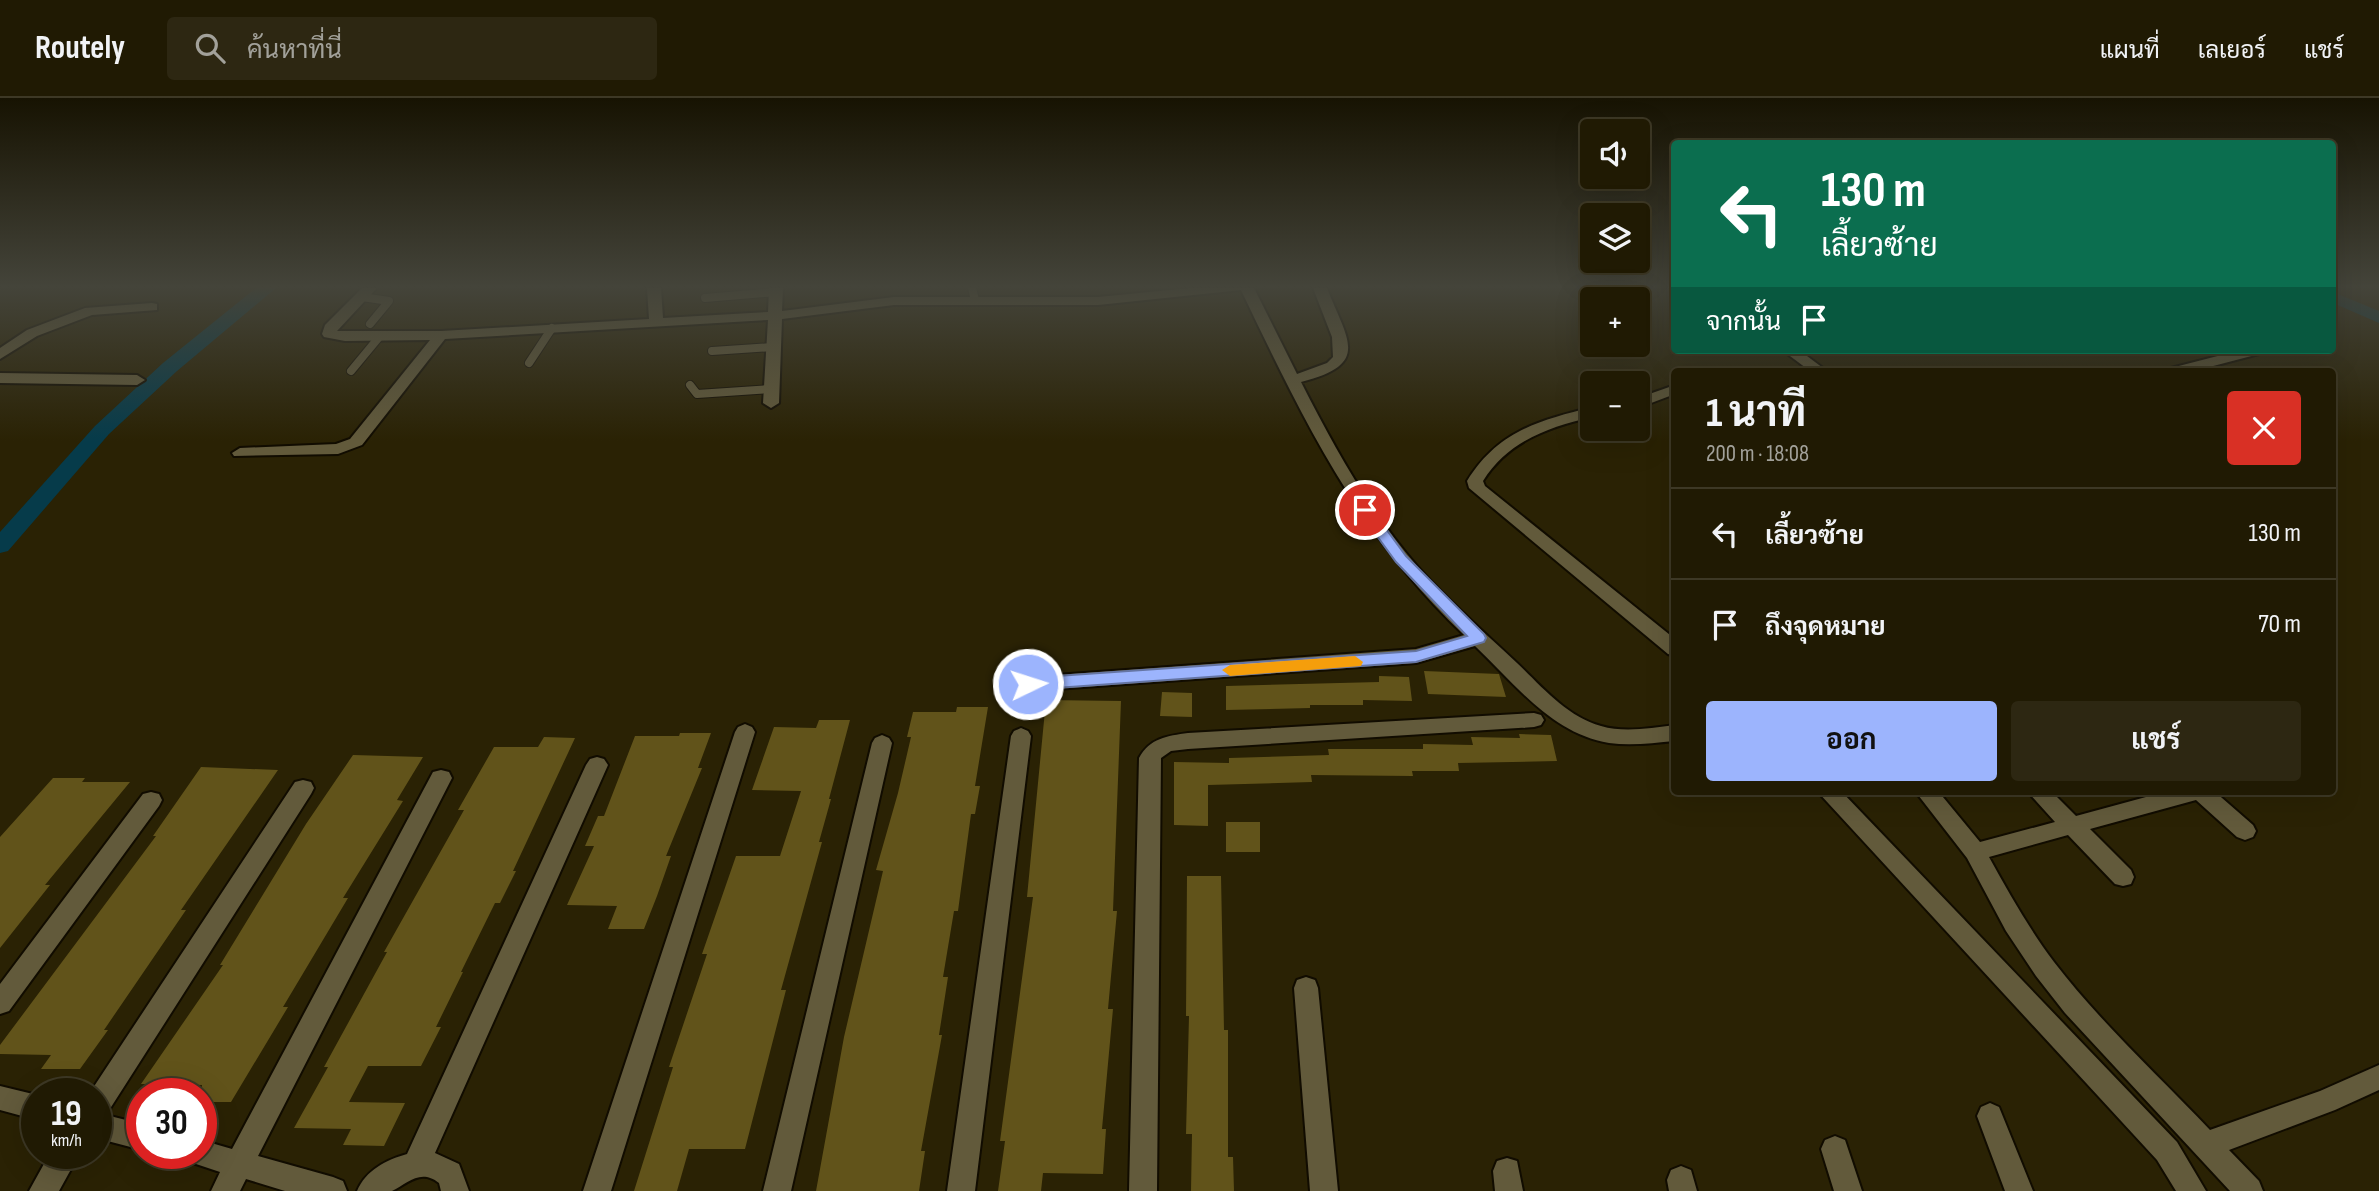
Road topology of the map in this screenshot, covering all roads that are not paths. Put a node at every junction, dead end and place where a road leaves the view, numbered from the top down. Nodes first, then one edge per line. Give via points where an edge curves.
1 (22, 339) edge
2 (378, 339) edge
3 (437, 339) edge
4 (545, 339) edge
5 (774, 339) edge
6 (1273, 339) edge
7 (1341, 339) edge
8 (774, 347) junction
9 (712, 351) dead end
10 (1795, 354) edge
11 (2242, 354) edge
12 (0, 355) edge
13 (529, 363) dead end
14 (1816, 368) edge
15 (2188, 368) edge
16 (351, 371) dead end
17 (0, 378) edge
18 (137, 380) dead end
19 (1293, 380) junction
20 (690, 385) dead end
21 (1671, 391) edge
22 (771, 396) joint
23 (1650, 398) edge
24 (1580, 415) edge
25 (240, 453) dead end
26 (1478, 638) junction
27 (1671, 646) edge
28 (1028, 684) dead end
29 (1534, 720) dead end
30 (746, 732) dead end
31 (1671, 733) edge
32 (1021, 736) dead end
33 (882, 743) dead end
34 (597, 765) dead end
35 (441, 778) dead end
36 (303, 788) dead end
37 (1832, 795) edge
38 (1929, 795) edge
39 (2042, 795) edge
40 (2185, 795) edge
41 (2204, 795) edge
42 (151, 800) dead end
43 (2074, 827) junction
44 (2245, 831) dead end
45 (1975, 852) junction
46 (2123, 877) dead end
47 (1306, 988) dead end
48 (0, 1003) edge
49 (2379, 1077) edge
50 (112, 1082) edge
51 (0, 1098) edge
52 (21, 1104) edge
53 (1990, 1116) dead end
54 (2206, 1146) junction
55 (1835, 1149) dead end
56 (217, 1158) edge
57 (239, 1164) junction
58 (416, 1164) junction
59 (56, 1169) edge
60 (43, 1191) edge
61 (225, 1191) edge
62 (333, 1191) edge
63 (371, 1191) edge
64 (455, 1191) edge
65 (597, 1191) edge
66 (777, 1191) edge
67 (961, 1191) edge
68 (1143, 1191) edge
69 (1324, 1191) edge
70 (1848, 1191) edge
71 (2019, 1191) edge
72 (2192, 1191) edge
73 (2249, 1191) edge

1 - 12 street
2 - 16 lane
3 - 25 street via 356,442 338,449
4 - 13 lane
5 - 8 street
6 - 19 street
7 - 19 street via 1339,364
8 - 9 lane
8 - 22 street
10 - 14 street
11 - 15 street
17 - 18 street
19 - 26 street via 1322,441 1365,510 1401,559
20 - 22 lane via 697,394
21 - 23 street
24 - 27 street via 1524,433 1492,455 1475,481 1476,488
26 - 28 street via 1416,656
26 - 31 street via 1575,725 1608,736
29 - 68 street via 1188,741 1155,749 1150,758
30 - 65 street
32 - 67 street
33 - 66 street
34 - 58 street
35 - 57 street
36 - 50 street
37 - 72 street via 2130,1111 2167,1152
38 - 45 street
39 - 43 street
40 - 43 street
41 - 44 street
42 - 48 street
43 - 45 street
43 - 46 street
45 - 54 street via 2045,969
47 - 69 street
49 - 54 street
51 - 52 street
53 - 71 street
54 - 73 street
55 - 70 street
56 - 57 street
57 - 61 street
57 - 62 street
58 - 63 street via 397,1170
58 - 64 street via 448,1172
59 - 60 street

